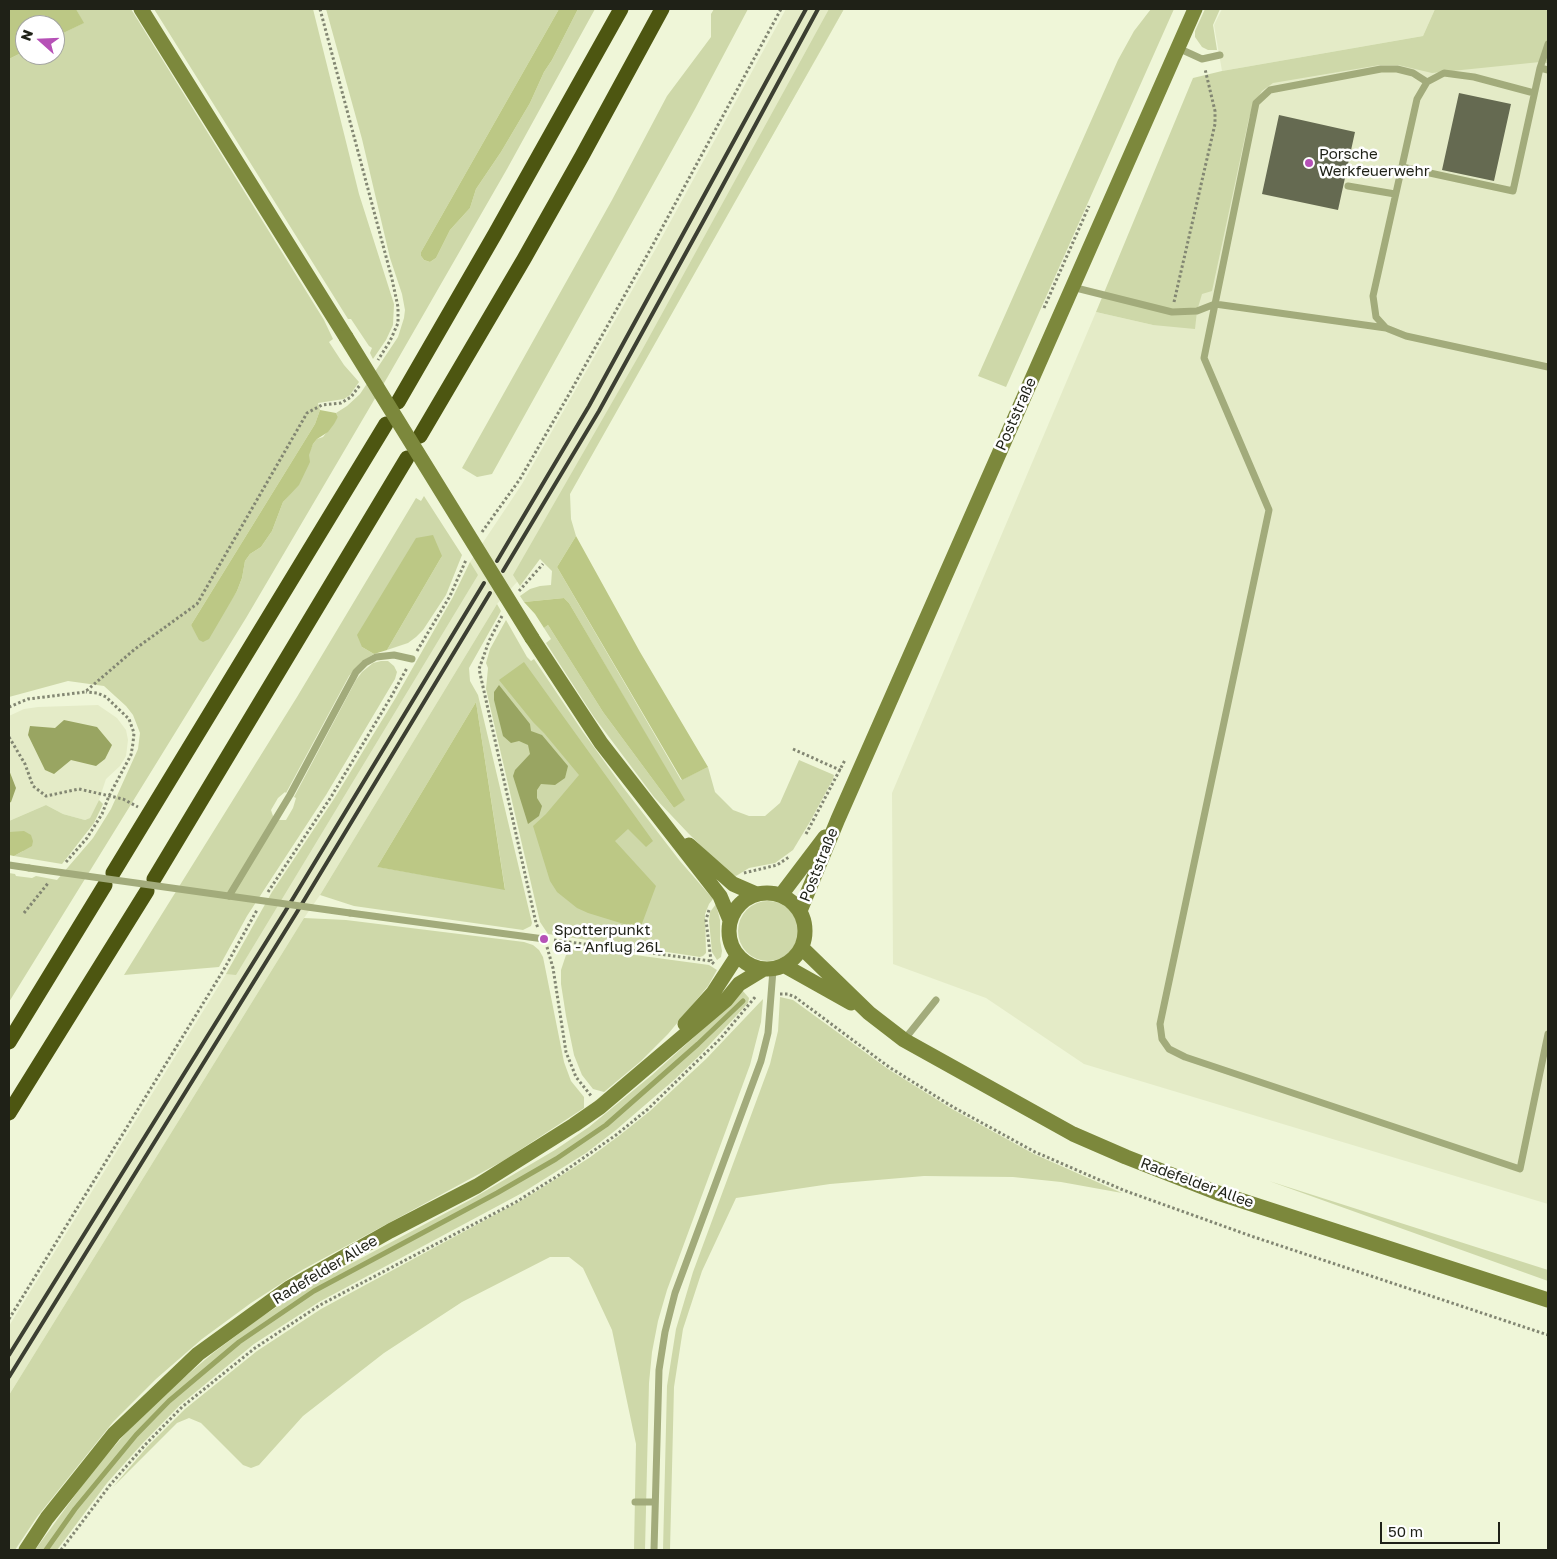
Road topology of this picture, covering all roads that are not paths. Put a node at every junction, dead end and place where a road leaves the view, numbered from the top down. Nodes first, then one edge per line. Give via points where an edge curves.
1 (141, 9) edge
2 (620, 9) edge
3 (662, 9) edge
4 (1195, 9) edge
5 (1548, 44) edge
6 (1178, 48) junction
7 (1220, 55) dead end
8 (1540, 68) junction
9 (1548, 70) edge
10 (1427, 82) junction
11 (1534, 94) junction
12 (1402, 167) junction
13 (1348, 186) dead end
14 (1396, 194) junction
15 (1072, 288) junction
16 (1215, 304) junction
17 (1386, 328) junction
18 (1548, 367) edge
19 (398, 402) dead end
20 (386, 424) dead end
21 (420, 436) dead end
22 (407, 458) dead end
23 (412, 659) road end
24 (838, 819) junction
25 (664, 823) junction
26 (9, 865) edge
27 (756, 894) junction
28 (781, 895) junction
29 (229, 896) junction
30 (800, 911) junction
31 (730, 920) junction
32 (544, 939) road end
33 (802, 948) junction
34 (737, 956) junction
35 (773, 968) junction
36 (936, 1000) dead end
37 (869, 1014) junction
38 (1548, 1034) edge
39 (904, 1040) junction
40 (9, 1042) edge
41 (649, 1066) junction
42 (9, 1113) edge
43 (1548, 1300) edge
44 (635, 1502) dead end
45 (655, 1502) junction
46 (26, 1550) edge
47 (654, 1550) edge

1 - 25 main road, bridge via 532,638 601,743
2 - 19 highway
3 - 21 highway via 548,216
4 - 6 main road, Poststraße
5 - 8 lane
6 - 7 lane via 1202,59
6 - 15 main road, Poststraße
8 - 9 lane
8 - 11 lane
10 - 11 lane via 1444,73 1474,77
10 - 12 lane via 1417,99
10 - 16 lane via 1414,73 1381,69 1270,90 1256,103
11 - 12 lane via 1512,191
12 - 14 lane
13 - 14 lane
14 - 17 lane via 1373,296 1376,317
15 - 16 lane via 1172,312 1197,311
15 - 24 main road, Poststraße
16 - 17 lane
16 - 38 lane via 1204,358 1269,510 1160,1024 1162,1039 1169,1049 1185,1057 1520,1169
17 - 18 lane via 1406,336
20 - 40 highway
22 - 42 highway via 151,885
23 - 29 lane via 394,654 376,657 356,672 290,795
24 - 28 main road, Poststraße
24 - 30 main road, Poststraße
25 - 27 main road via 732,884
25 - 31 main road via 720,896
26 - 29 lane, bridge
27 - 28 main road
27 - 31 main road via 745,900
28 - 30 main road
29 - 32 lane, bridge
30 - 33 main road via 806,936
31 - 34 main road via 728,933
33 - 35 main road via 795,958
33 - 37 main road
34 - 35 main road via 753,968
34 - 41 main road, Radefelder Allee via 713,993
35 - 37 main road
35 - 41 main road, Radefelder Allee via 739,984 726,1000
35 - 45 lane via 768,1034 761,1062 675,1293 665,1332 659,1370
36 - 39 lane
37 - 39 main road, Radefelder Allee
39 - 43 main road, Radefelder Allee via 1073,1134 1126,1157 1218,1193
41 - 46 main road, Radefelder Allee via 574,1125 477,1186 289,1288 198,1354 114,1434 46,1518
44 - 45 lane
45 - 47 lane

